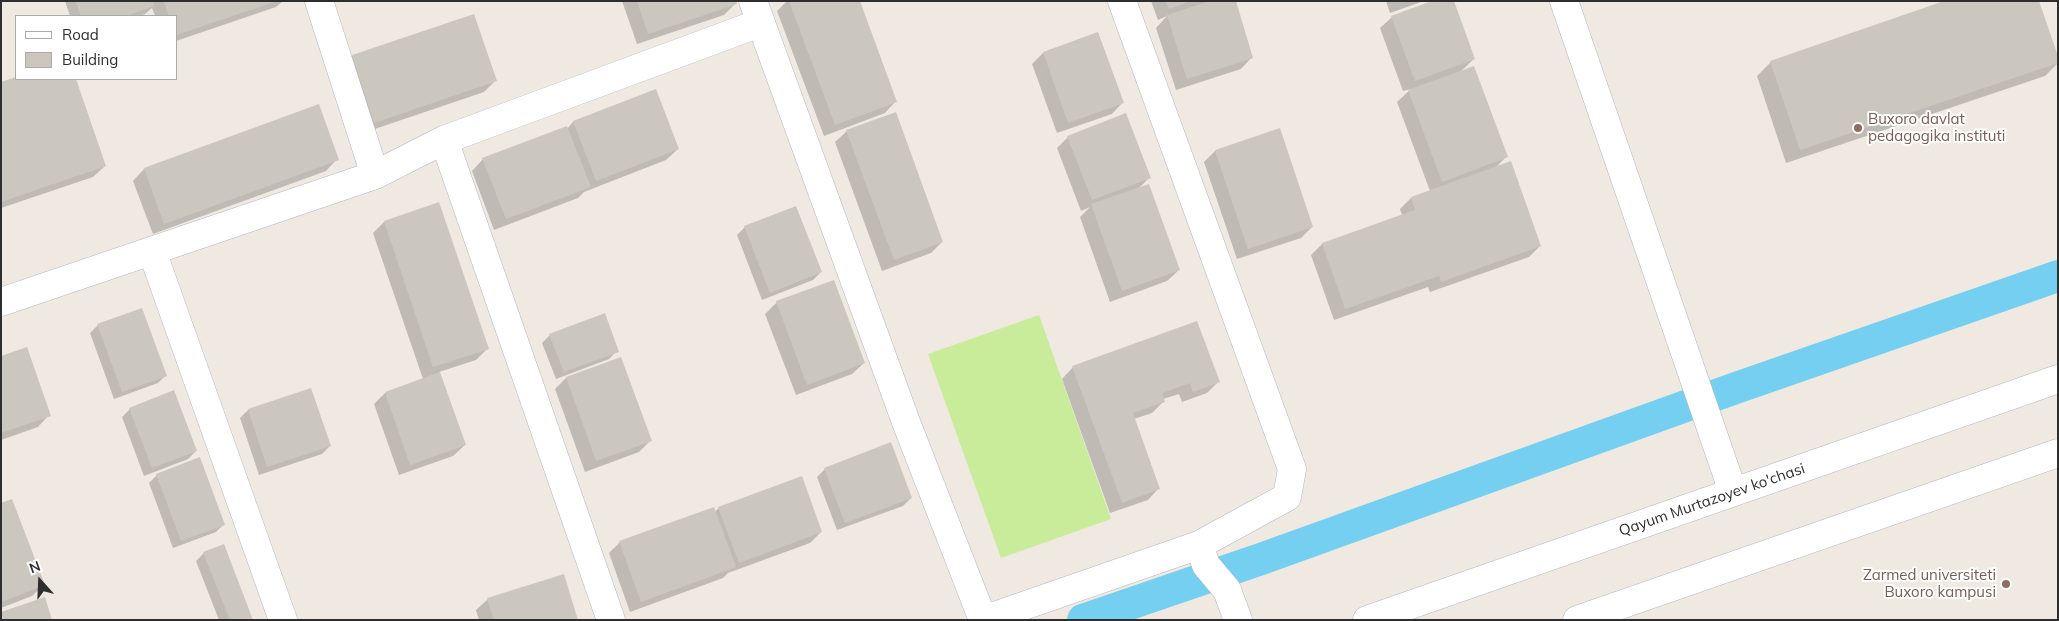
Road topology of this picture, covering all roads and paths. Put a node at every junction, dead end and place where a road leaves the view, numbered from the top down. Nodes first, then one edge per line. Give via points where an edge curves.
1 (319, 1) edge
2 (1122, 1) edge
3 (1564, 1) edge
4 (757, 12) edge
5 (444, 140) junction
6 (375, 175) junction
7 (152, 250) junction
8 (1, 302) edge
9 (2058, 379) edge
10 (2058, 453) edge
11 (1733, 492) junction
12 (1203, 555) junction
13 (283, 620) edge
14 (611, 620) edge
15 (983, 620) edge
16 (1238, 620) edge
17 (1367, 620) edge
18 (1577, 620) edge

1 - 6 street
2 - 12 street via 1292,469 1287,497
3 - 11 street
4 - 5 street
4 - 15 street via 906,422
5 - 6 street
5 - 14 street
6 - 7 street
7 - 8 street
7 - 13 street
9 - 11 street, Qayum Murtazoyev ko'chasi
10 - 18 street
11 - 17 street, Qayum Murtazoyev ko'chasi
12 - 15 street
12 - 16 street via 1227,590

